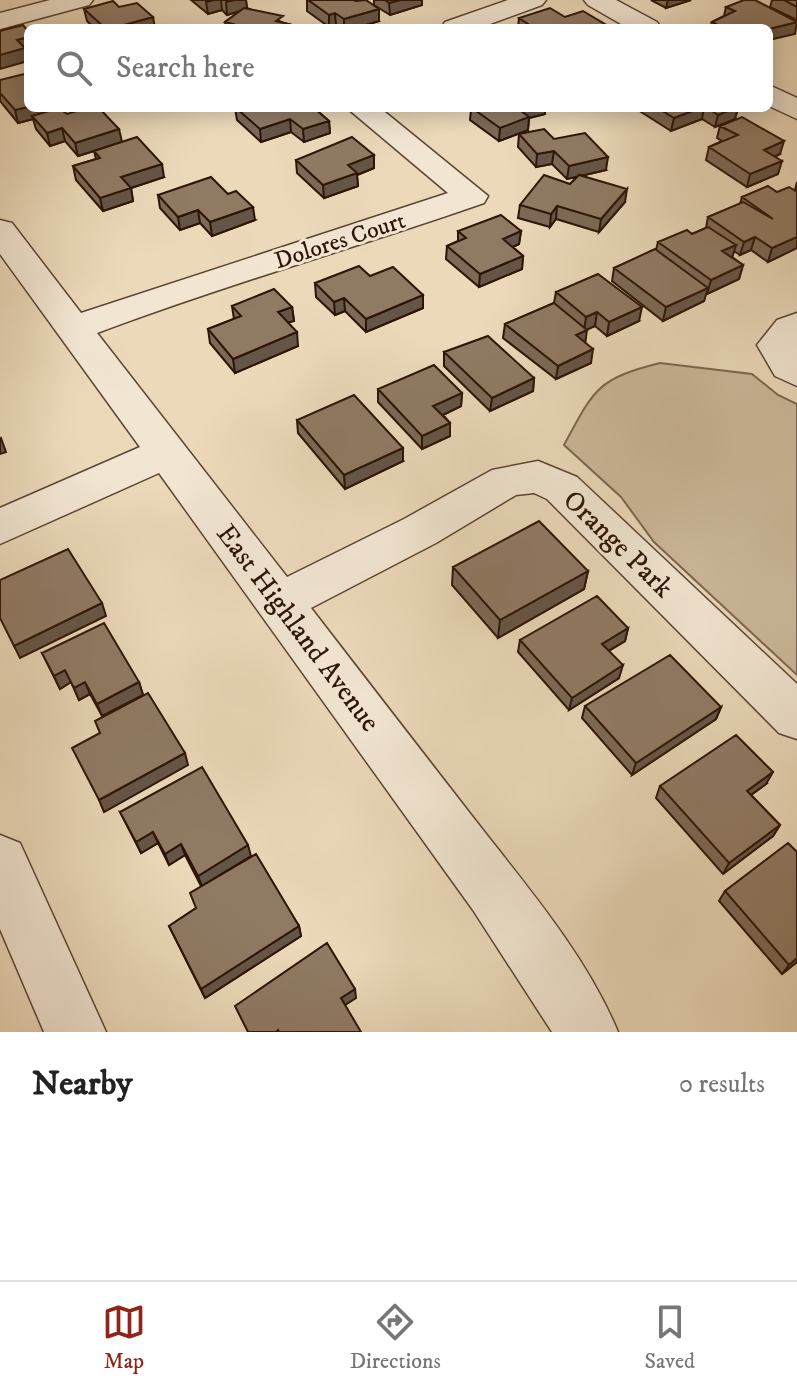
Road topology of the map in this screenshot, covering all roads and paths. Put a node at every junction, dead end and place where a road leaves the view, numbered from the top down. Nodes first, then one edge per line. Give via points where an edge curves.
1 (80, 0) edge
2 (533, 0) edge
3 (597, 0) edge
4 (0, 21) edge
5 (465, 24) edge
6 (641, 24) edge
7 (797, 73) edge
8 (773, 82) edge
9 (773, 96) edge
10 (797, 110) edge
11 (367, 112) edge
12 (0, 230) edge
13 (797, 325) edge
14 (73, 329) junction
15 (797, 373) edge
16 (165, 453) junction
17 (0, 527) edge
18 (281, 602) junction
19 (797, 717) edge
20 (0, 862) edge
21 (75, 1032) edge
22 (587, 1032) edge

1 - 4 street
2 - 5 street
3 - 6 street
7 - 8 street
9 - 10 street
11 - 14 street, Dolores Court via 472,196
12 - 14 street, East Highland Avenue
13 - 15 street via 776,345
14 - 16 street, East Highland Avenue
16 - 17 street
16 - 18 street, East Highland Avenue
18 - 19 street, Orange Park via 507,481 538,477 562,488
18 - 22 street, East Highland Avenue via 522,932
20 - 21 street

